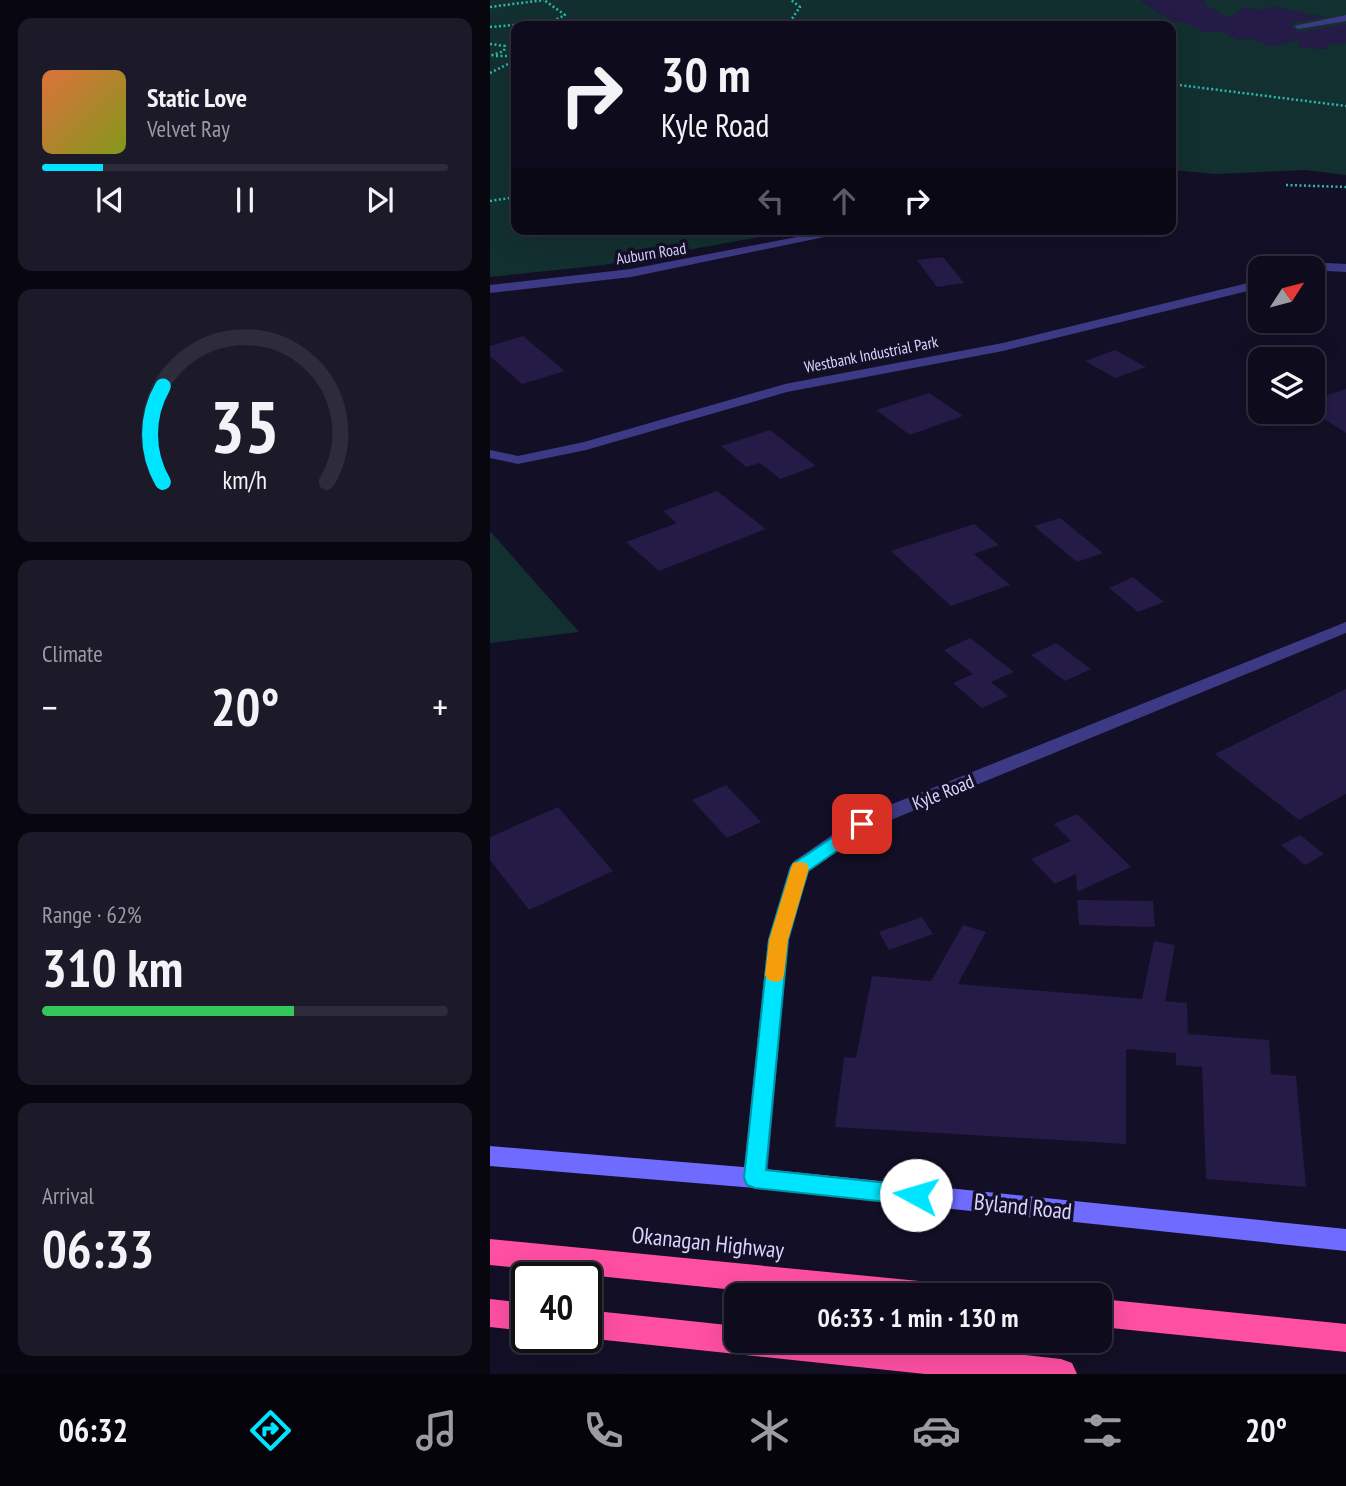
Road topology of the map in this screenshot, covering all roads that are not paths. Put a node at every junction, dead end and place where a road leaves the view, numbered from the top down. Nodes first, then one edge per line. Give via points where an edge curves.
1 (1346, 18) edge
2 (1297, 26) dead end
3 (826, 235) edge
4 (1325, 267) edge
5 (1346, 268) edge
6 (1248, 287) edge
7 (490, 289) edge
8 (490, 454) edge
9 (1343, 631) edge
10 (490, 1156) edge
11 (755, 1178) junction
12 (1346, 1240) edge
13 (490, 1252) edge
14 (799, 1283) edge
15 (490, 1313) edge
16 (1112, 1314) edge
17 (511, 1315) edge
18 (602, 1326) edge
19 (1346, 1338) edge
20 (724, 1339) edge
21 (866, 1353) edge
22 (1061, 1374) edge

1 - 2 street
3 - 7 street, Auburn Road via 631,273
4 - 5 street
6 - 8 street, Westbank Industrial Park via 1003,347 785,388 586,446 518,460
9 - 11 street, Kyle Road via 862,824 800,867 778,940
10 - 11 street, Byland Road
11 - 12 street, Byland Road
13 - 14 highway, Okanagan Highway
15 - 17 highway
16 - 19 highway
18 - 20 highway
21 - 22 highway

